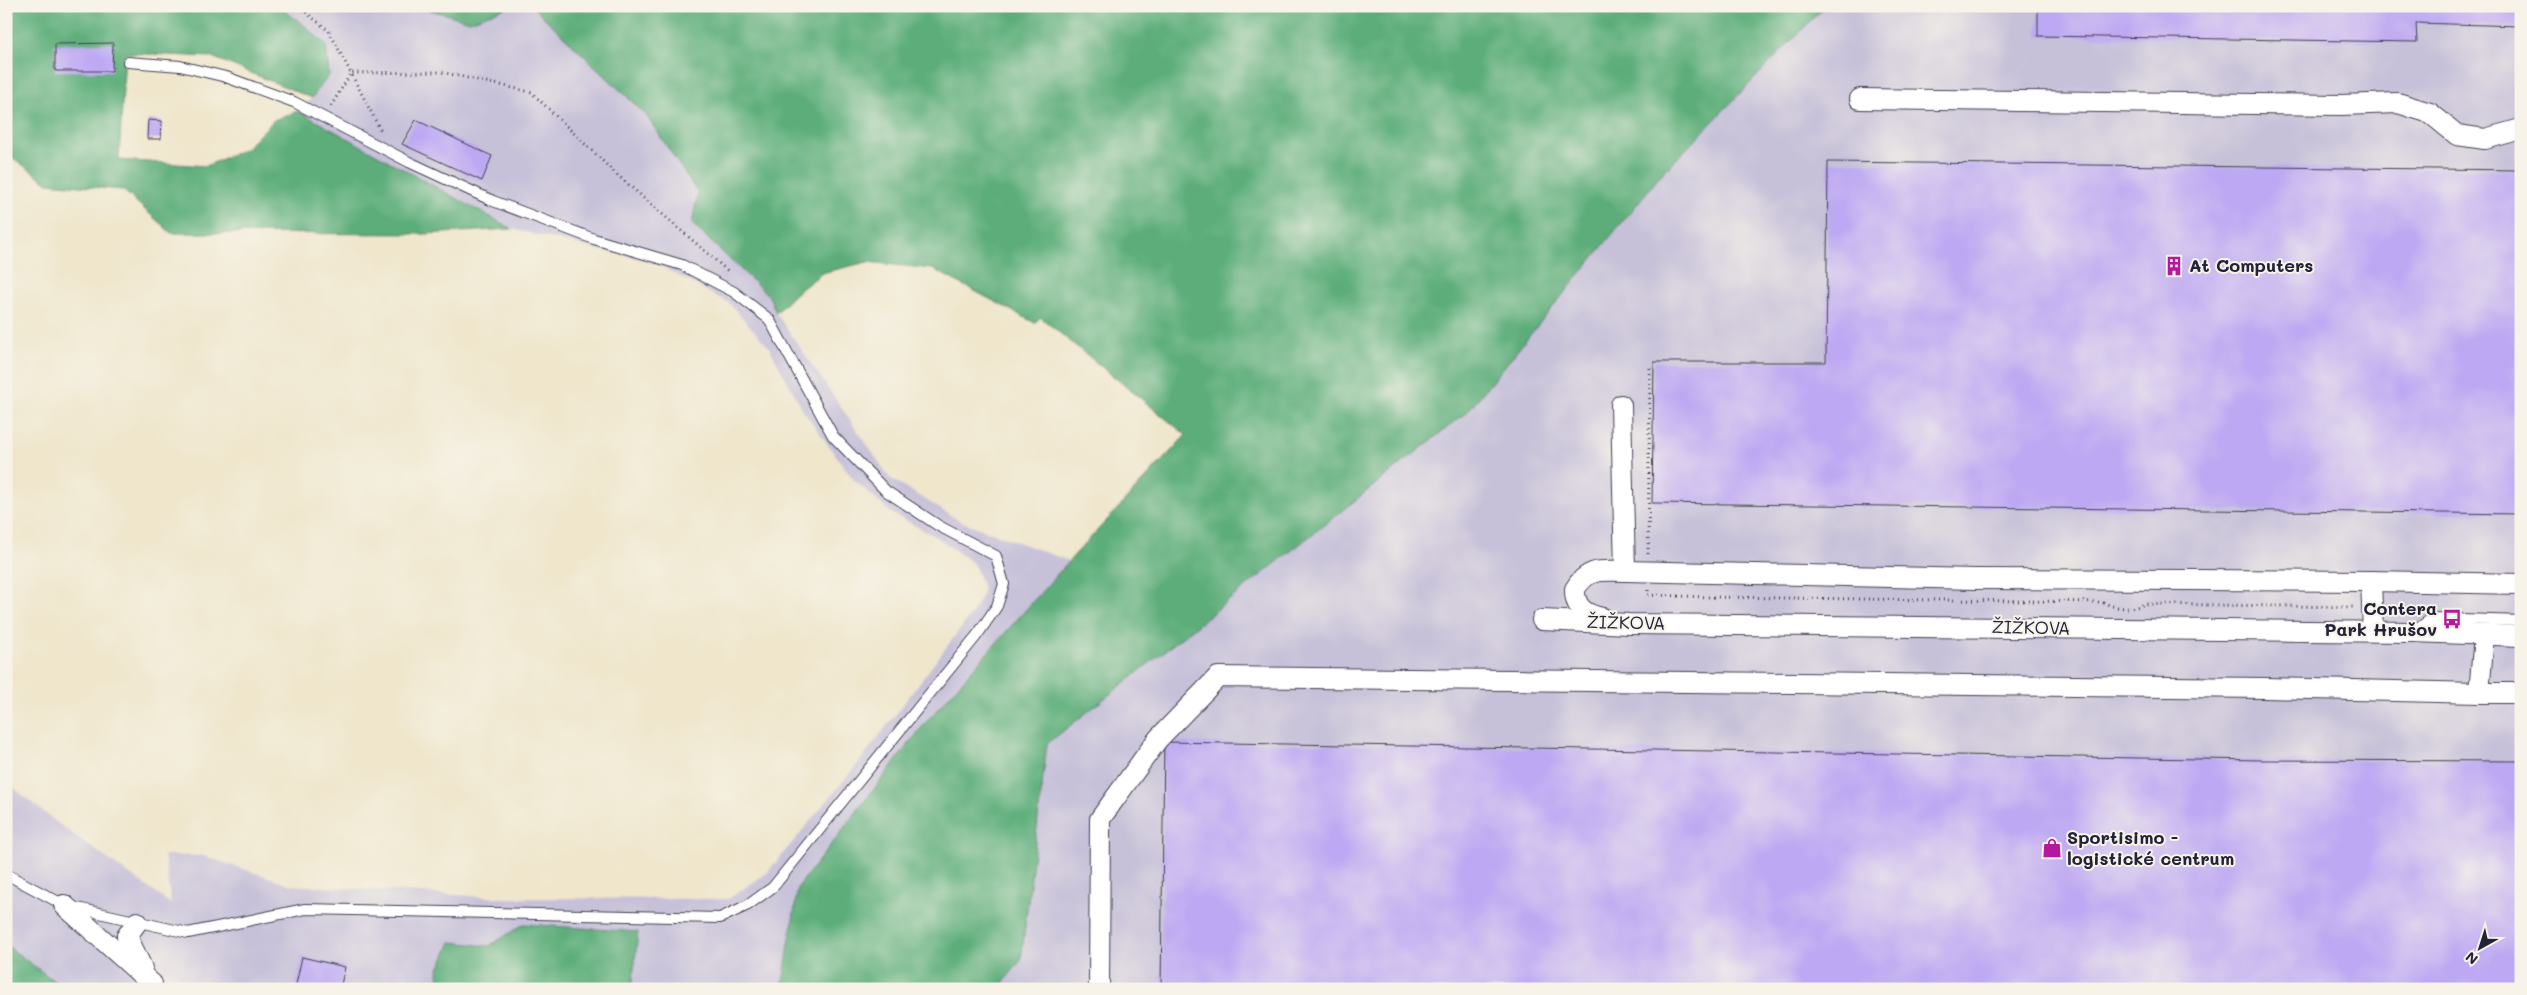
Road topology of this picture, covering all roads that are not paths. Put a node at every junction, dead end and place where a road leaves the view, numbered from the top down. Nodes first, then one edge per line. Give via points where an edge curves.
1 (128, 62) dead end
2 (1860, 99) dead end
3 (2521, 129) edge
4 (1621, 405) dead end
5 (1624, 571) junction
6 (2371, 581) junction
7 (2521, 584) edge
8 (1542, 620) dead end
9 (2521, 621) edge
10 (1629, 624) junction
11 (2373, 631) junction
12 (2413, 632) junction
13 (2484, 636) junction
14 (2521, 636) edge
15 (2479, 693) junction
16 (2521, 693) edge
17 (6, 874) edge
18 (64, 905) junction
19 (138, 922) junction
20 (154, 986) edge
21 (1099, 989) edge

1 - 19 lane via 180,66 226,77 294,102 492,201 594,239 682,265 734,292 769,320 833,436 886,491 939,526 996,556 1004,584 997,606 978,634 773,887 720,918 305,909 188,933
2 - 3 street via 2398,103 2430,113 2457,135 2485,139
4 - 5 street
5 - 6 street via 1975,579
5 - 10 street via 1587,574 1578,584 1575,595 1579,607 1585,612
6 - 7 street
6 - 11 street
8 - 10 street, ŽIŽKOVA
9 - 12 lane via 2432,618
10 - 11 street, ŽIŽKOVA
11 - 12 street, ŽIŽKOVA
12 - 13 street, ŽIŽKOVA
13 - 14 street, ŽIŽKOVA
13 - 15 street
15 - 16 street
15 - 21 street via 1218,677 1158,738 1100,819
17 - 18 lane
18 - 19 lane
18 - 20 street
19 - 20 street via 127,936

